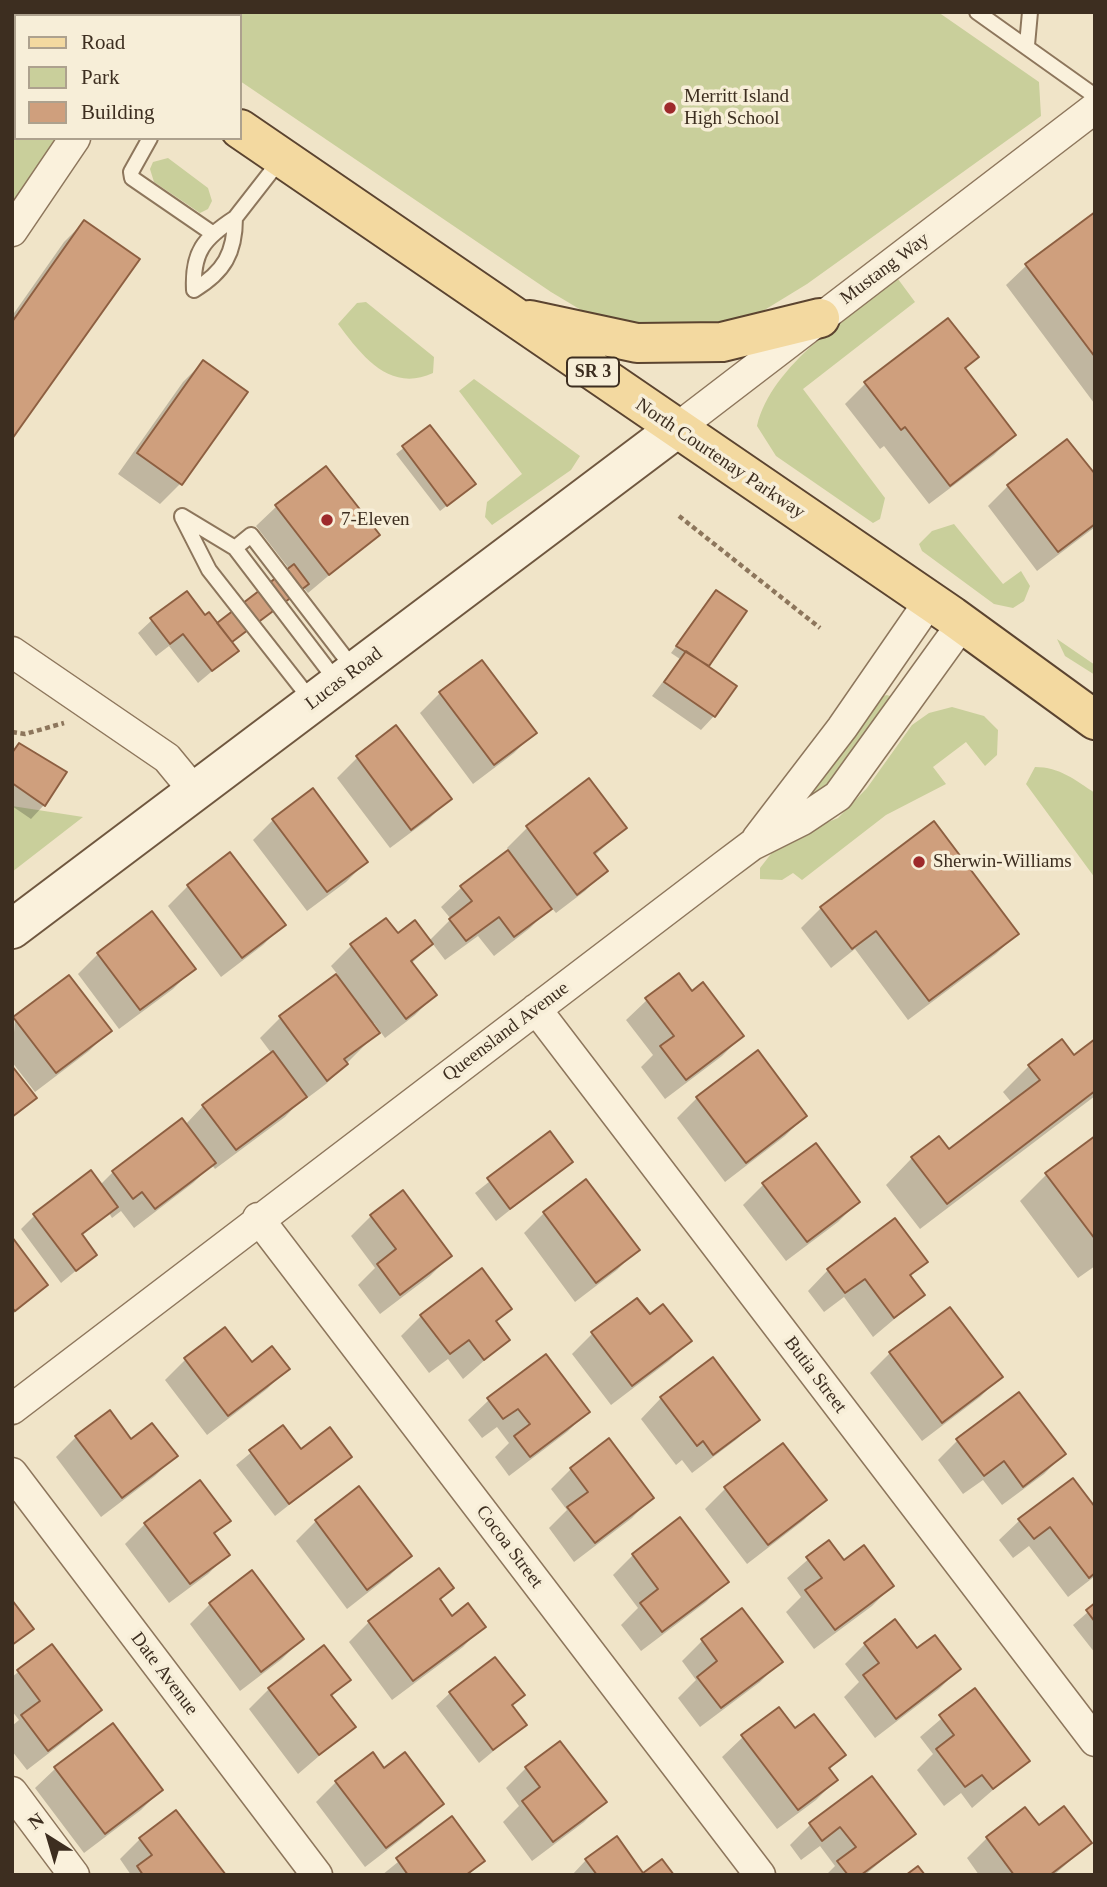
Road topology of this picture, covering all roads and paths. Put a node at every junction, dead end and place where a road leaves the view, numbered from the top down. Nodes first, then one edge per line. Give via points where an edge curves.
1 (977, 12) edge
2 (1030, 12) edge
3 (1027, 45) junction
4 (1095, 96) edge
5 (1095, 108) edge
6 (242, 130) edge
7 (74, 140) edge
8 (149, 140) edge
9 (282, 158) junction
10 (235, 218) junction
11 (12, 231) edge
12 (212, 233) junction
13 (511, 315) junction
14 (820, 318) junction
15 (676, 429) junction
16 (679, 516) dead end
17 (235, 548) junction
18 (929, 601) junction
19 (962, 624) junction
20 (820, 628) dead end
21 (12, 652) edge
22 (335, 686) junction
23 (102, 713) junction
24 (1095, 720) edge
25 (12, 732) edge
26 (195, 792) junction
27 (752, 845) junction
28 (12, 929) edge
29 (536, 1009) junction
30 (258, 1218) junction
31 (12, 1409) edge
32 (12, 1473) edge
33 (1095, 1741) edge
34 (12, 1792) edge
35 (74, 1875) edge
36 (317, 1875) edge
37 (760, 1875) edge

1 - 3 lane
2 - 3 lane
3 - 4 lane
5 - 14 street, Mustang Way
6 - 9 main road, North Courtenay Parkway / SR 3
7 - 11 street
8 - 12 lane via 132,178
9 - 10 lane
9 - 13 main road, North Courtenay Parkway / SR 3
10 - 12 lane
10 - 12 lane via 235,243 215,278 194,290 192,264
13 - 14 main road via 637,343 722,342
13 - 15 main road, North Courtenay Parkway / SR 3
14 - 15 street, Mustang Way
15 - 18 main road, North Courtenay Parkway / SR 3
15 - 22 street, Lucas Road
16 - 20 path
17 - 22 lane
17 - 22 lane via 251,535
17 - 22 lane via 181,516 209,570
18 - 19 main road, North Courtenay Parkway / SR 3
18 - 27 street via 842,728
19 - 24 main road, North Courtenay Parkway / SR 3
19 - 27 street, Queensland Avenue via 838,796
21 - 23 street
22 - 26 street, Lucas Road
23 - 25 path via 24,734
23 - 26 street via 167,758
26 - 28 street, Lucas Road
27 - 29 street, Queensland Avenue
29 - 30 street, Queensland Avenue
29 - 33 street, Butia Street
30 - 31 street, Queensland Avenue
30 - 37 street, Cocoa Street
32 - 36 street, Date Avenue
34 - 35 street

